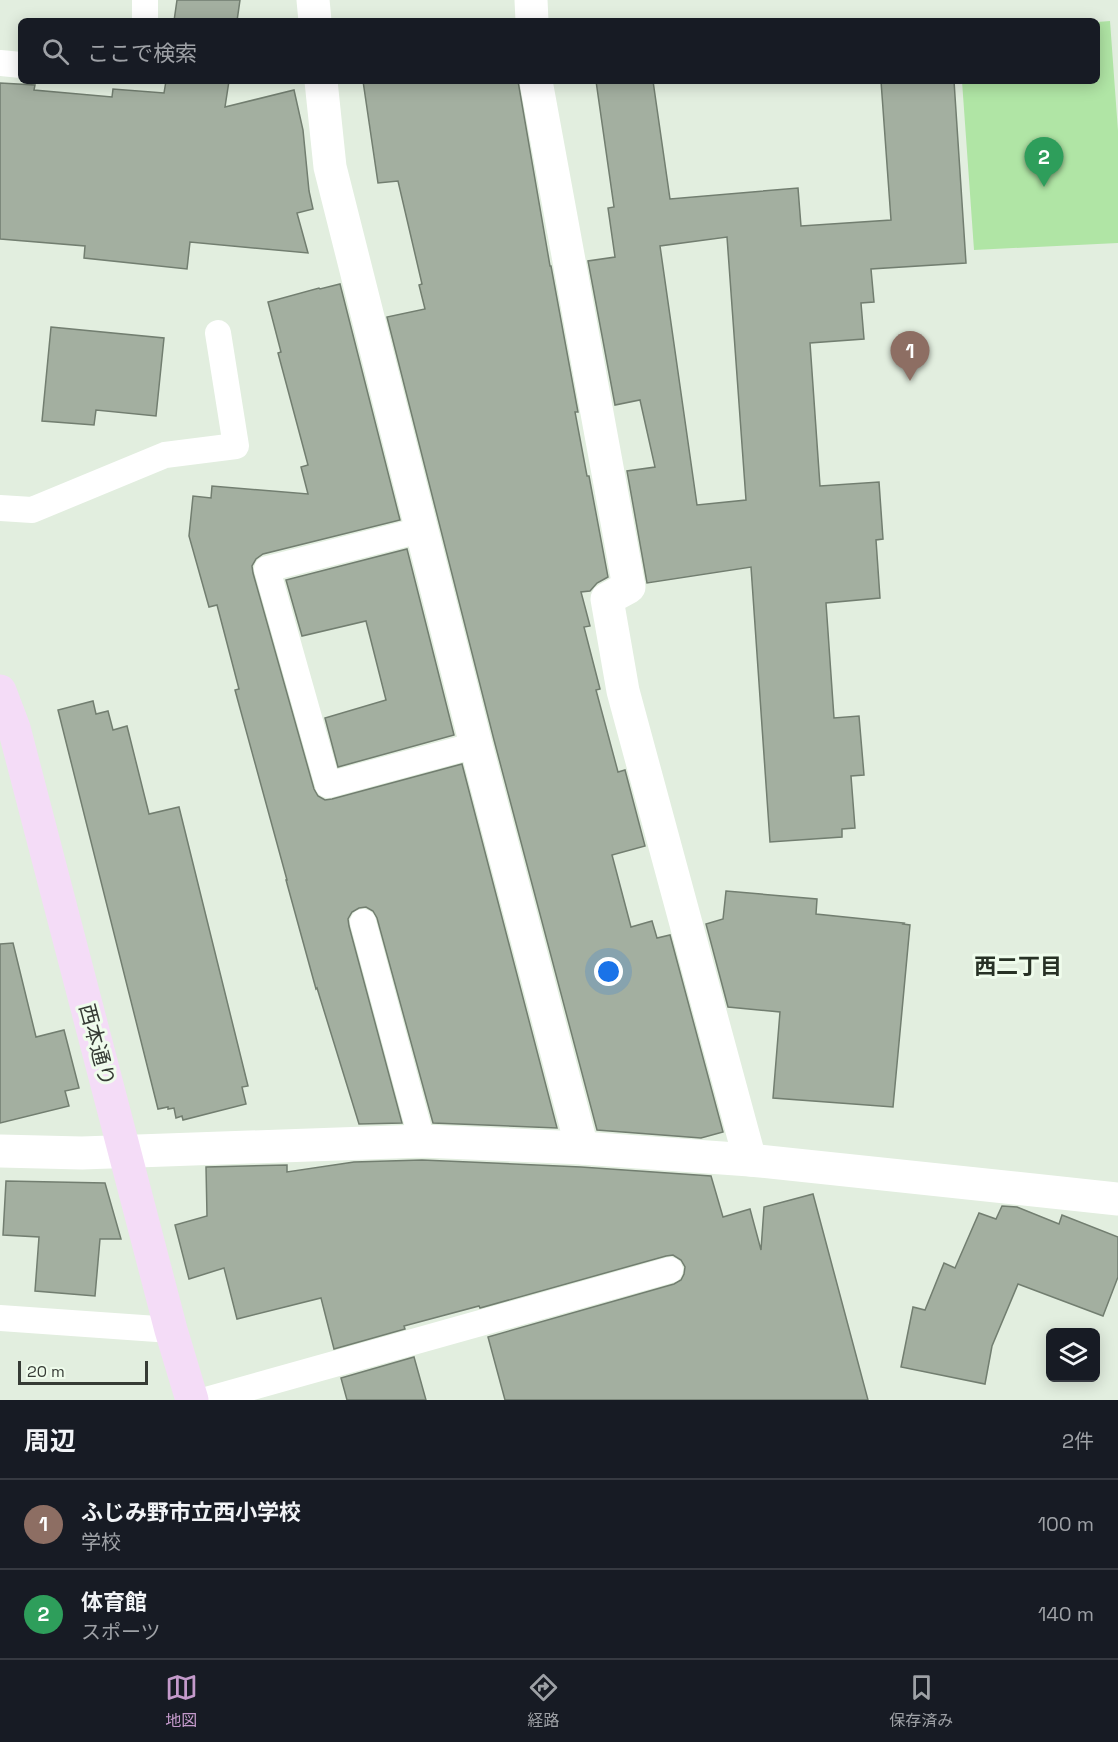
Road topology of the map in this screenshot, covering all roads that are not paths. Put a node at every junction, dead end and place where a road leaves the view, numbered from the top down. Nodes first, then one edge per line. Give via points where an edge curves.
1 (145, 0) edge
2 (313, 0) edge
3 (531, 0) edge
4 (145, 18) edge
5 (315, 18) edge
6 (532, 18) edge
7 (0, 63) edge
8 (18, 65) edge
9 (321, 84) edge
10 (537, 84) edge
11 (218, 333) dead end
12 (0, 508) edge
13 (421, 530) junction
14 (0, 691) edge
15 (476, 745) junction
16 (363, 921) dead end
17 (422, 1141) junction
18 (582, 1148) junction
19 (0, 1151) edge
20 (124, 1152) junction
21 (750, 1160) junction
22 (1118, 1198) edge
23 (670, 1270) dead end
24 (0, 1318) edge
25 (171, 1330) junction
26 (192, 1400) edge
27 (206, 1400) edge

1 - 4 lane
2 - 5 street
3 - 6 street
7 - 8 lane
9 - 13 street via 330,167
10 - 21 street via 629,587 607,599 623,691
11 - 12 lane via 236,446 165,455 32,510
13 - 15 street
13 - 15 lane via 267,569 328,785
14 - 20 street, 西本通り via 14,728
15 - 18 street
16 - 17 lane
17 - 18 street
17 - 20 street
18 - 21 street
19 - 20 street
20 - 25 street, 西本通り
21 - 22 street
23 - 27 lane
24 - 25 lane
25 - 26 street, 西本通り

